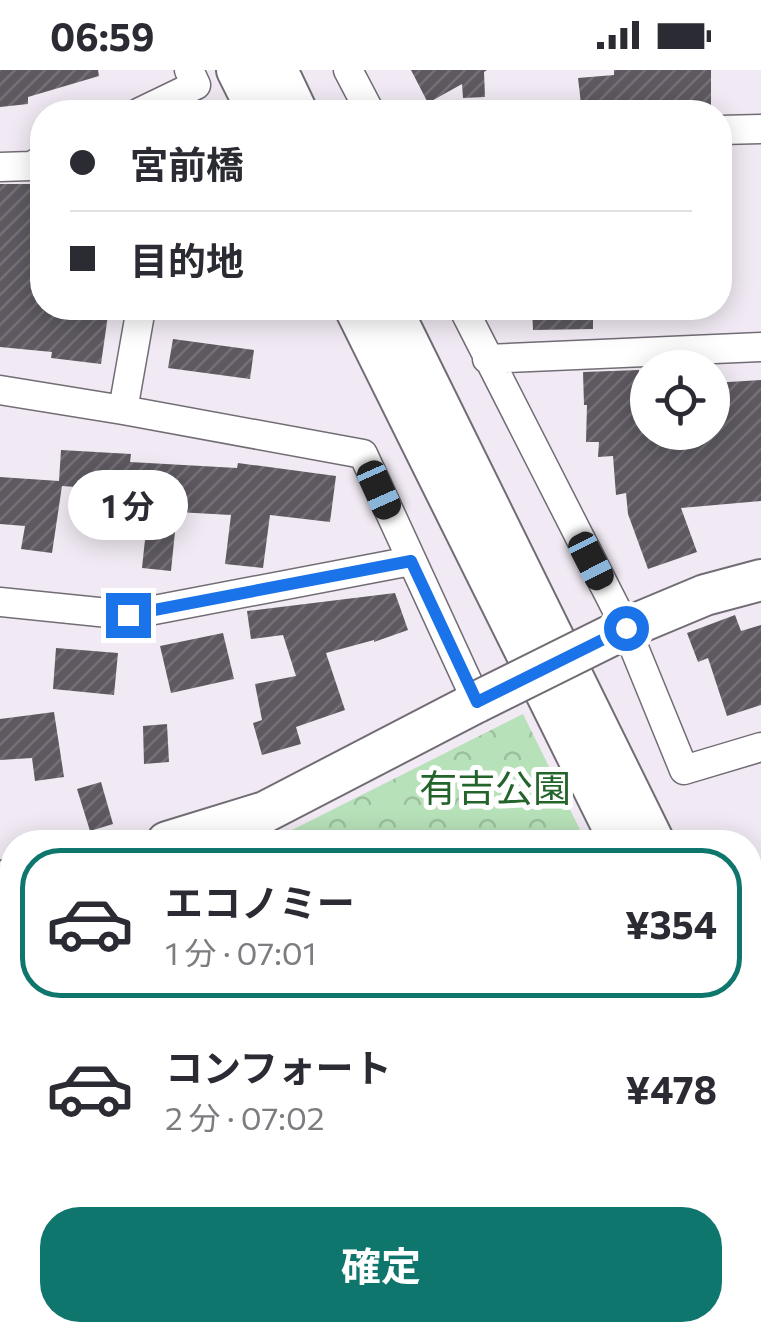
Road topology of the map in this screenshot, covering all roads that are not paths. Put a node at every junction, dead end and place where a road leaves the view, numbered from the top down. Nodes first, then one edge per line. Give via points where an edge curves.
1 (190, 70) edge
2 (237, 70) edge
3 (277, 70) edge
4 (348, 70) edge
5 (165, 100) edge
6 (252, 100) edge
7 (291, 100) edge
8 (364, 100) edge
9 (761, 128) edge
10 (732, 129) edge
11 (30, 166) edge
12 (0, 167) edge
13 (139, 320) edge
14 (361, 320) edge
15 (396, 320) edge
16 (469, 320) edge
17 (761, 347) edge
18 (488, 359) junction
19 (0, 390) edge
20 (123, 410) junction
21 (411, 561) junction
22 (761, 580) edge
23 (0, 602) edge
24 (626, 628) junction
25 (477, 702) junction
26 (761, 747) edge
27 (207, 830) edge
28 (614, 830) edge
29 (648, 830) edge

1 - 5 street via 196,85
2 - 6 street
3 - 7 street
4 - 8 street
9 - 10 street
11 - 12 street
13 - 20 street
14 - 28 street
15 - 29 street
16 - 18 street
17 - 18 street
18 - 24 street
19 - 20 street
20 - 21 street via 363,454
21 - 23 street via 128,615
21 - 25 street
22 - 24 street via 705,594
24 - 25 street, bridge
24 - 26 street via 684,770
25 - 27 street via 265,812

